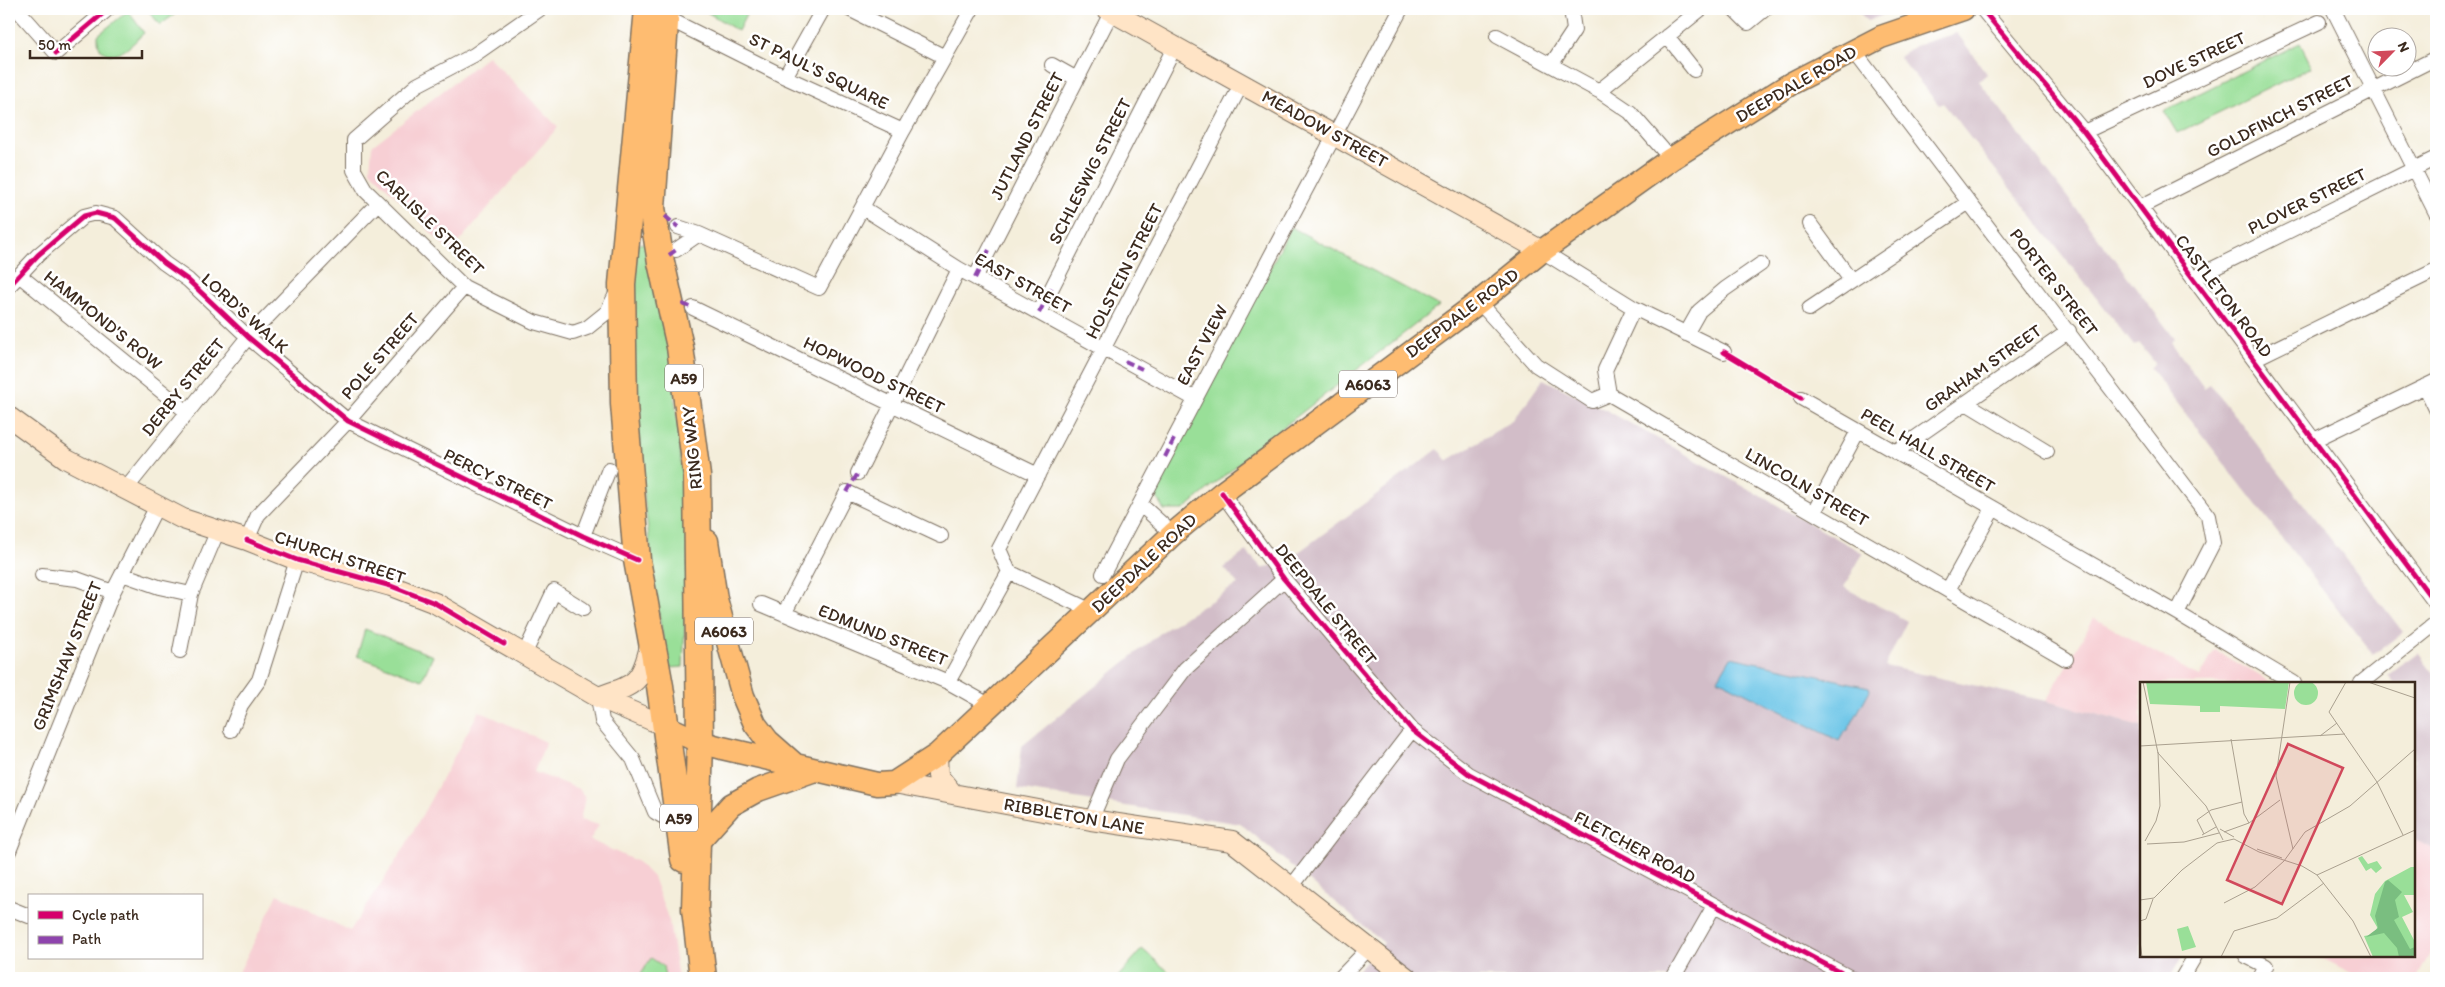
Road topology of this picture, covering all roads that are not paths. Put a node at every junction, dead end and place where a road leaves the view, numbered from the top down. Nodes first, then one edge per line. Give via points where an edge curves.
1 (17, 9) edge
2 (108, 9) edge
3 (540, 9) edge
4 (823, 9) edge
5 (848, 9) edge
6 (972, 9) edge
7 (1401, 9) edge
8 (1571, 9) edge
9 (1702, 9) edge
10 (1734, 9) edge
11 (1765, 9) edge
12 (1982, 9) edge
13 (2333, 9) edge
14 (1110, 10) edge
15 (660, 11) edge
16 (1952, 11) edge
17 (2320, 22) dead end
18 (1498, 36) dead end
19 (1667, 36) junction
20 (1175, 46) junction
21 (1853, 50) junction
22 (945, 57) junction
23 (2436, 58) edge
24 (1052, 65) dead end
25 (1557, 68) junction
26 (1694, 70) dead end
27 (785, 77) junction
28 (1077, 79) junction
29 (1242, 83) junction
30 (2373, 89) junction
31 (1599, 91) junction
32 (903, 131) junction
33 (2084, 132) junction
34 (1334, 133) junction
35 (2436, 158) edge
36 (1671, 159) junction
37 (2414, 169) junction
38 (1969, 202) junction
39 (378, 203) junction
40 (2140, 207) junction
41 (862, 208) junction
42 (2436, 213) edge
43 (1810, 224) dead end
44 (678, 227) dead end
45 (699, 234) junction
46 (676, 250) dead end
47 (1542, 251) junction
48 (1761, 264) dead end
49 (959, 269) junction
50 (2436, 270) edge
51 (19, 275) junction
52 (975, 278) junction
53 (2194, 278) junction
54 (1851, 280) junction
55 (622, 284) junction
56 (9, 286) edge
57 (464, 287) junction
58 (1479, 302) junction
59 (693, 308) dead end
60 (1634, 308) junction
61 (1809, 309) dead end
62 (1039, 313) junction
63 (2069, 331) junction
64 (1686, 334) junction
65 (248, 337) junction
66 (1105, 349) junction
67 (1724, 352) dead end
68 (2254, 359) junction
69 (2431, 384) edge
70 (1609, 394) junction
71 (1801, 398) dead end
72 (1194, 399) junction
73 (1966, 403) junction
74 (890, 404) junction
75 (2436, 409) edge
76 (187, 412) junction
77 (10, 419) edge
78 (348, 421) junction
79 (1858, 431) junction
80 (2314, 440) junction
81 (1895, 452) junction
82 (2047, 452) dead end
83 (609, 469) dead end
84 (858, 473) dead end
85 (697, 476) junction
86 (1038, 476) junction
87 (125, 490) junction
88 (1222, 493) junction
89 (1140, 504) junction
90 (157, 506) junction
91 (1993, 509) junction
92 (1814, 512) junction
93 (218, 530) junction
94 (1173, 534) junction
95 (583, 536) junction
96 (941, 536) dead end
97 (247, 540) junction
98 (297, 560) junction
99 (637, 560) junction
100 (1009, 572) junction
101 (122, 574) junction
102 (1103, 574) dead end
103 (42, 575) dead end
104 (1284, 579) junction
105 (1948, 590) junction
106 (112, 592) junction
107 (191, 594) junction
108 (761, 604) dead end
109 (2436, 604) edge
110 (582, 609) dead end
111 (1092, 611) junction
112 (2177, 613) junction
113 (784, 614) junction
114 (2436, 623) edge
115 (651, 641) junction
116 (180, 651) dead end
117 (524, 656) junction
118 (2066, 659) dead end
119 (948, 682) junction
120 (2292, 682) edge
121 (2362, 682) edge
122 (598, 697) junction
123 (989, 704) junction
124 (665, 726) junction
125 (231, 730) dead end
126 (1412, 730) junction
127 (700, 742) junction
128 (937, 755) junction
129 (806, 768) junction
130 (894, 782) junction
131 (953, 794) junction
132 (679, 818) junction
133 (1091, 820) junction
134 (697, 843) junction
135 (9, 851) edge
136 (1292, 886) junction
137 (1714, 906) junction
138 (9, 908) edge
139 (695, 909) junction
140 (28, 916) edge
141 (1370, 947) junction
142 (2194, 957) edge
143 (2247, 957) edge
144 (2263, 972) edge
145 (703, 978) edge
146 (1340, 978) edge
147 (1407, 978) edge
148 (1673, 978) edge
149 (1851, 978) edge
150 (2182, 978) edge

1 - 2 street via 56,53
3 - 39 street, CARLISLE STREET via 474,56 417,85 354,140 354,170 366,191
4 - 27 street
5 - 22 street
6 - 22 street
7 - 34 street, EAST VIEW
8 - 25 street via 1574,30
9 - 19 street
10 - 11 street via 1748,23
12 - 33 street, CASTLETON ROAD
13 - 30 street
14 - 20 street, MEADOW STREET
14 - 28 street, JUTLAND STREET
15 - 27 street, ST PAUL'S SQUARE
15 - 55 highway, A59
15 - 85 highway, RING WAY / A59 via 652,208 660,262 680,347
16 - 21 main road, DEEPDALE ROAD / A6063
17 - 33 street, DOVE STREET
18 - 25 street
19 - 26 street
19 - 31 street
20 - 29 street, MEADOW STREET
20 - 62 street, SCHLESWIG STREET
21 - 36 main road, DEEPDALE ROAD / A6063 via 1792,83
21 - 38 street, PORTER STREET
22 - 32 street
23 - 30 street, GOLDFINCH STREET
24 - 28 street
25 - 31 street
27 - 32 street, ST PAUL'S SQUARE
28 - 52 street, JUTLAND STREET
29 - 34 street, MEADOW STREET
29 - 66 street, HOLSTEIN STREET
30 - 37 street
30 - 40 street, GOLDFINCH STREET
31 - 36 street via 1630,112
32 - 41 street
33 - 40 street, CASTLETON ROAD
34 - 47 street, MEADOW STREET
34 - 72 street, EAST VIEW
35 - 37 street, PLOVER STREET
36 - 47 main road, DEEPDALE ROAD / A6063
37 - 42 street
37 - 53 street, PLOVER STREET
38 - 54 street
38 - 63 street, PORTER STREET
39 - 57 street, CARLISLE STREET
39 - 65 street, DERBY STREET
40 - 53 street, CASTLETON ROAD
41 - 45 street via 819,288
41 - 49 street, EAST STREET
43 - 54 street
44 - 45 street
45 - 46 street
47 - 58 main road, DEEPDALE ROAD / A6063
47 - 60 street
48 - 64 street via 1699,311
49 - 52 street, EAST STREET
49 - 74 street
50 - 68 street
51 - 56 street, LORD'S WALK
51 - 65 street, LORD'S WALK via 84,216 96,213 115,218
51 - 76 street, HAMMOND'S ROW
52 - 62 street, EAST STREET
53 - 68 street, CASTLETON ROAD
54 - 61 street
55 - 57 street, CARLISLE STREET via 607,312 586,328 572,333 534,322
55 - 99 highway, A59 via 624,404
57 - 78 street, POLE STREET
58 - 70 street via 1536,365 1592,401
58 - 88 main road, DEEPDALE ROAD / A6063
59 - 74 street, HOPWOOD STREET
60 - 64 street
60 - 70 street via 1605,370
62 - 66 street, EAST STREET
63 - 73 street, GRAHAM STREET
63 - 112 street, PORTER STREET via 2208,516 2213,543
64 - 67 street
65 - 76 street, DERBY STREET
65 - 78 street, LORD'S WALK
66 - 72 street, EAST STREET
66 - 86 street, HOLSTEIN STREET
68 - 80 street, CASTLETON ROAD
69 - 75 street
69 - 80 street
70 - 92 street, LINCOLN STREET
71 - 79 street, PEEL HALL STREET
72 - 89 street, EAST VIEW
73 - 81 street, GRAHAM STREET
73 - 82 street
74 - 84 street
74 - 86 street, HOPWOOD STREET
76 - 87 street, DERBY STREET
77 - 87 street, CHURCH STREET via 67,459
78 - 95 street, PERCY STREET
78 - 97 street, POLE STREET via 258,515
79 - 81 street, PEEL HALL STREET
79 - 92 street
80 - 109 street, CASTLETON ROAD
81 - 91 street, PEEL HALL STREET
83 - 95 street
85 - 127 highway, RING WAY / A59
85 - 129 main road, A6063 via 716,599 743,696 755,724 768,742
86 - 100 street, HOLSTEIN STREET via 999,549
87 - 90 street, CHURCH STREET
88 - 94 main road, DEEPDALE ROAD / A6063
88 - 104 street, DEEPDALE STREET
89 - 94 street
89 - 102 street, EAST VIEW
90 - 93 street, CHURCH STREET
90 - 101 street, GRIMSHAW STREET
91 - 105 street
91 - 112 street, PEEL HALL STREET
92 - 105 street, LINCOLN STREET
93 - 97 street, CHURCH STREET
93 - 107 street
94 - 111 main road, DEEPDALE ROAD / A6063
95 - 99 street, PERCY STREET
96 - 113 street via 847,492
97 - 98 street, CHURCH STREET
98 - 117 street, CHURCH STREET via 391,586 434,603
98 - 125 street via 259,680 241,705
99 - 115 highway, A59
100 - 111 street
100 - 119 street
101 - 106 street, GRIMSHAW STREET
101 - 107 street
103 - 106 street via 78,579
104 - 126 street, DEEPDALE STREET
104 - 133 street via 1185,669 1118,759
105 - 118 street, LINCOLN STREET
106 - 135 street, GRIMSHAW STREET
107 - 116 street
108 - 113 street, EDMUND STREET
110 - 117 street via 554,591
111 - 123 main road, DEEPDALE ROAD / A6063
112 - 120 street, PEEL HALL STREET
113 - 119 street, EDMUND STREET
114 - 121 street
115 - 122 street via 645,670 638,678 625,688
115 - 124 highway, A59
117 - 122 street, CHURCH STREET
119 - 123 street, EDMUND STREET
122 - 124 street, CHURCH STREET
122 - 132 street via 602,721 633,759 655,812
123 - 128 main road, DEEPDALE ROAD / A6063
124 - 127 main road, RIBBLETON LANE
124 - 132 highway, A59
126 - 136 street
126 - 137 street, FLETCHER ROAD via 1468,774
127 - 129 main road, RIBBLETON LANE / A6063
127 - 134 highway, A59
128 - 130 main road, DEEPDALE ROAD / A6063
128 - 131 street via 938,776
129 - 130 main road, RIBBLETON LANE / A6063 via 877,784
129 - 134 main road via 731,805
130 - 131 street, RIBBLETON LANE
131 - 133 street, RIBBLETON LANE
132 - 139 highway, A59
133 - 136 street, RIBBLETON LANE via 1232,841
134 - 139 highway, A59
136 - 141 street, RIBBLETON LANE
137 - 148 street
137 - 149 street, FLETCHER ROAD
138 - 140 street
139 - 145 highway, A59
141 - 146 street
141 - 147 street, RIBBLETON LANE
142 - 150 street
143 - 144 street

